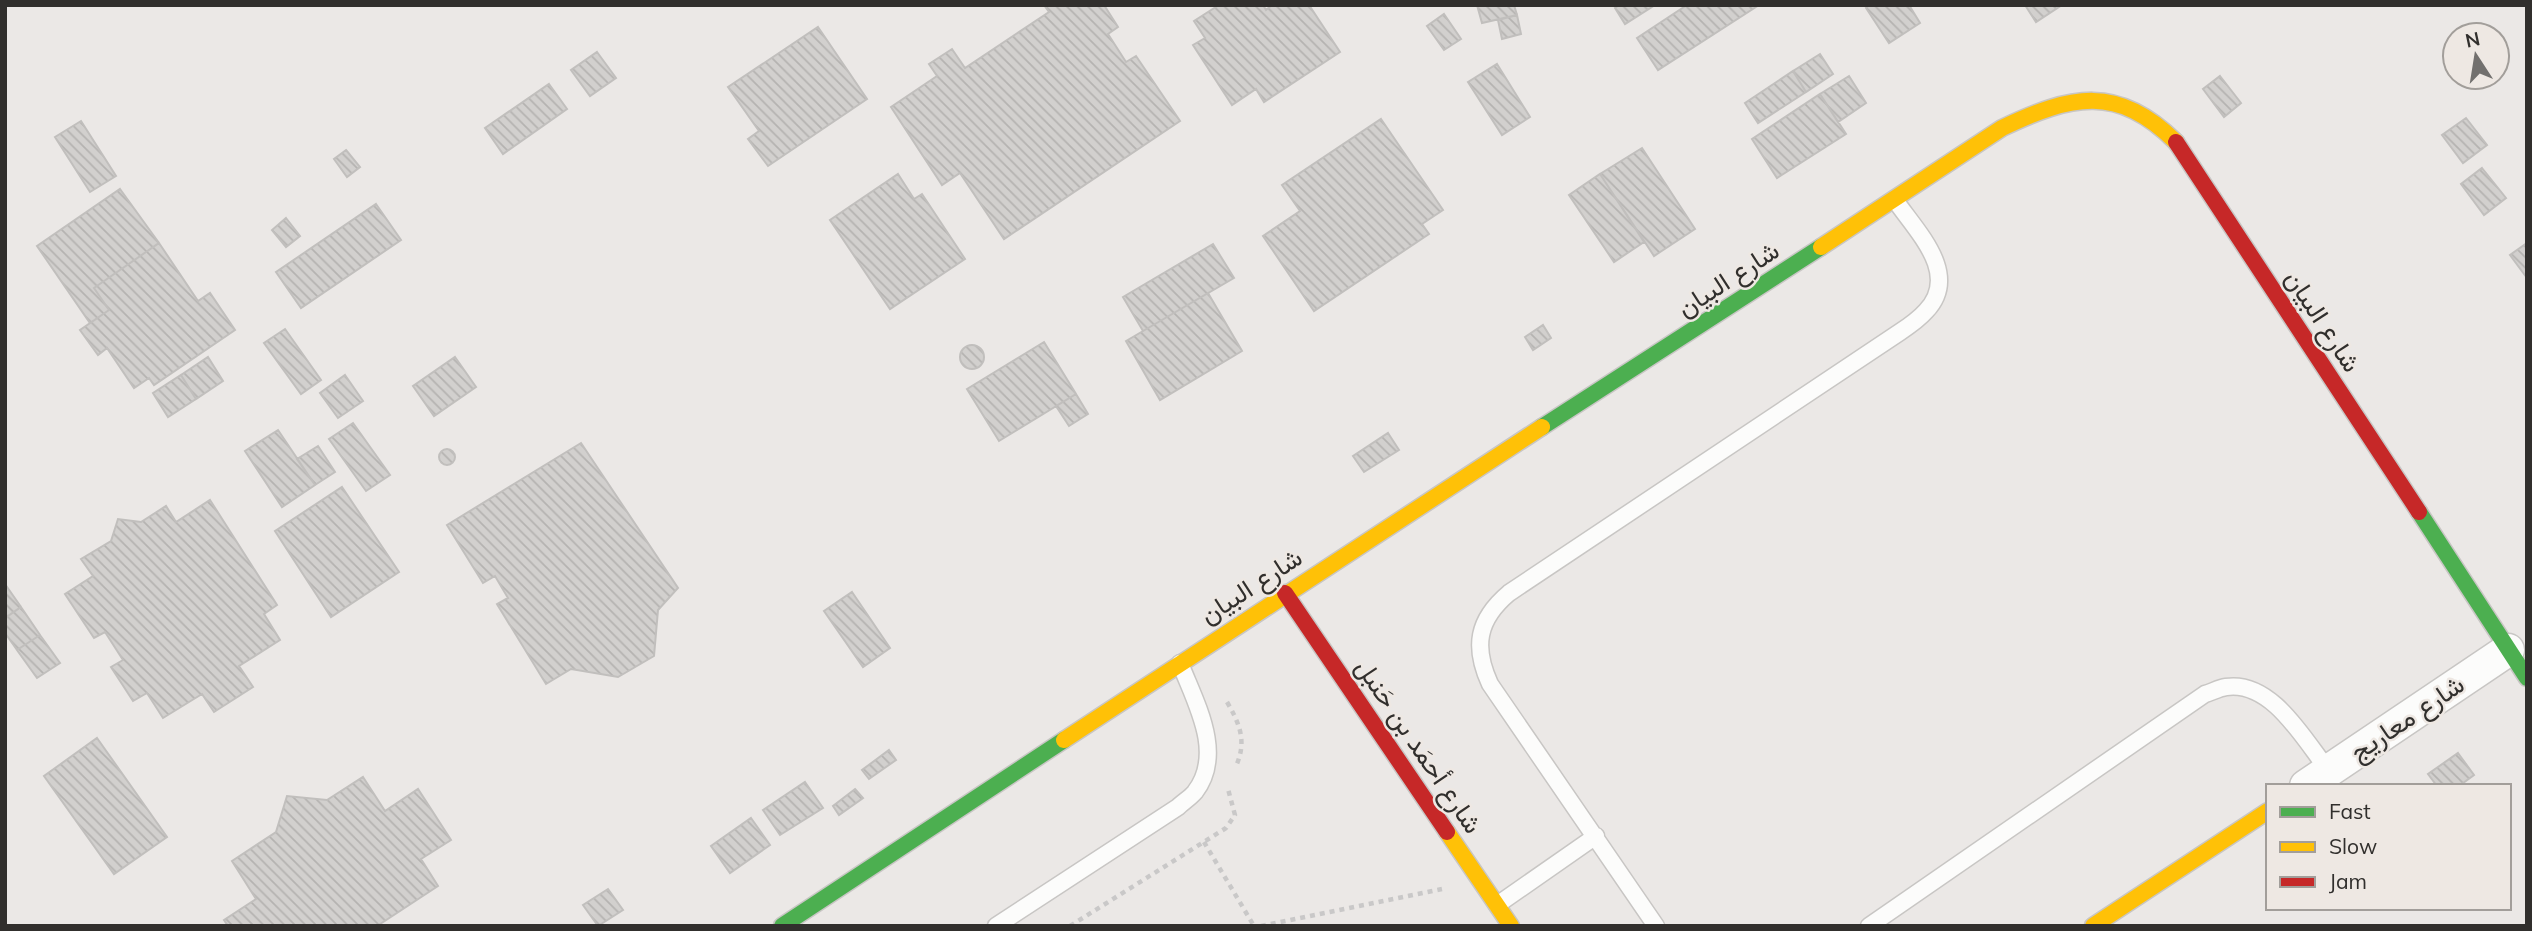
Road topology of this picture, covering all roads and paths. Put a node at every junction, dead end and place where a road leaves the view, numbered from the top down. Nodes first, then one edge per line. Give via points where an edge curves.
1 (1895, 200) junction
2 (1285, 593) junction
3 (2508, 650) junction
4 (1180, 663) junction
5 (2527, 678) edge
6 (2317, 778) edge
7 (2266, 812) edge
8 (1596, 836) junction
9 (1204, 842) dead end
10 (1481, 881) junction
11 (1497, 905) junction
12 (794, 923) edge
13 (996, 926) edge
14 (1254, 926) edge
15 (1261, 926) edge
16 (1511, 926) edge
17 (1656, 926) edge
18 (1869, 926) edge
19 (2093, 926) edge

1 - 2 street, شارع البيان
1 - 3 street, شارع البيان via 2025,115 2057,104 2092,100 2125,105 2155,121 2179,145
1 - 8 lane via 1939,266 1941,283 1926,312 1509,593 1493,606 1483,624 1481,665 1490,684
2 - 4 street, شارع البيان
2 - 10 street, شارع أحمَد بن حَنبل
3 - 5 street, شارع البيان
3 - 6 street, شارع معاريج
4 - 12 street, شارع البيان
4 - 13 lane via 1209,752 1195,793
6 - 18 lane via 2270,698 2249,689 2227,687 2205,694
7 - 19 street
8 - 11 lane
8 - 17 lane
9 - 14 path
10 - 11 street, شارع أحمَد بن حَنبل
10 - 15 path
11 - 16 street, شارع أحمَد بن حَنبل

